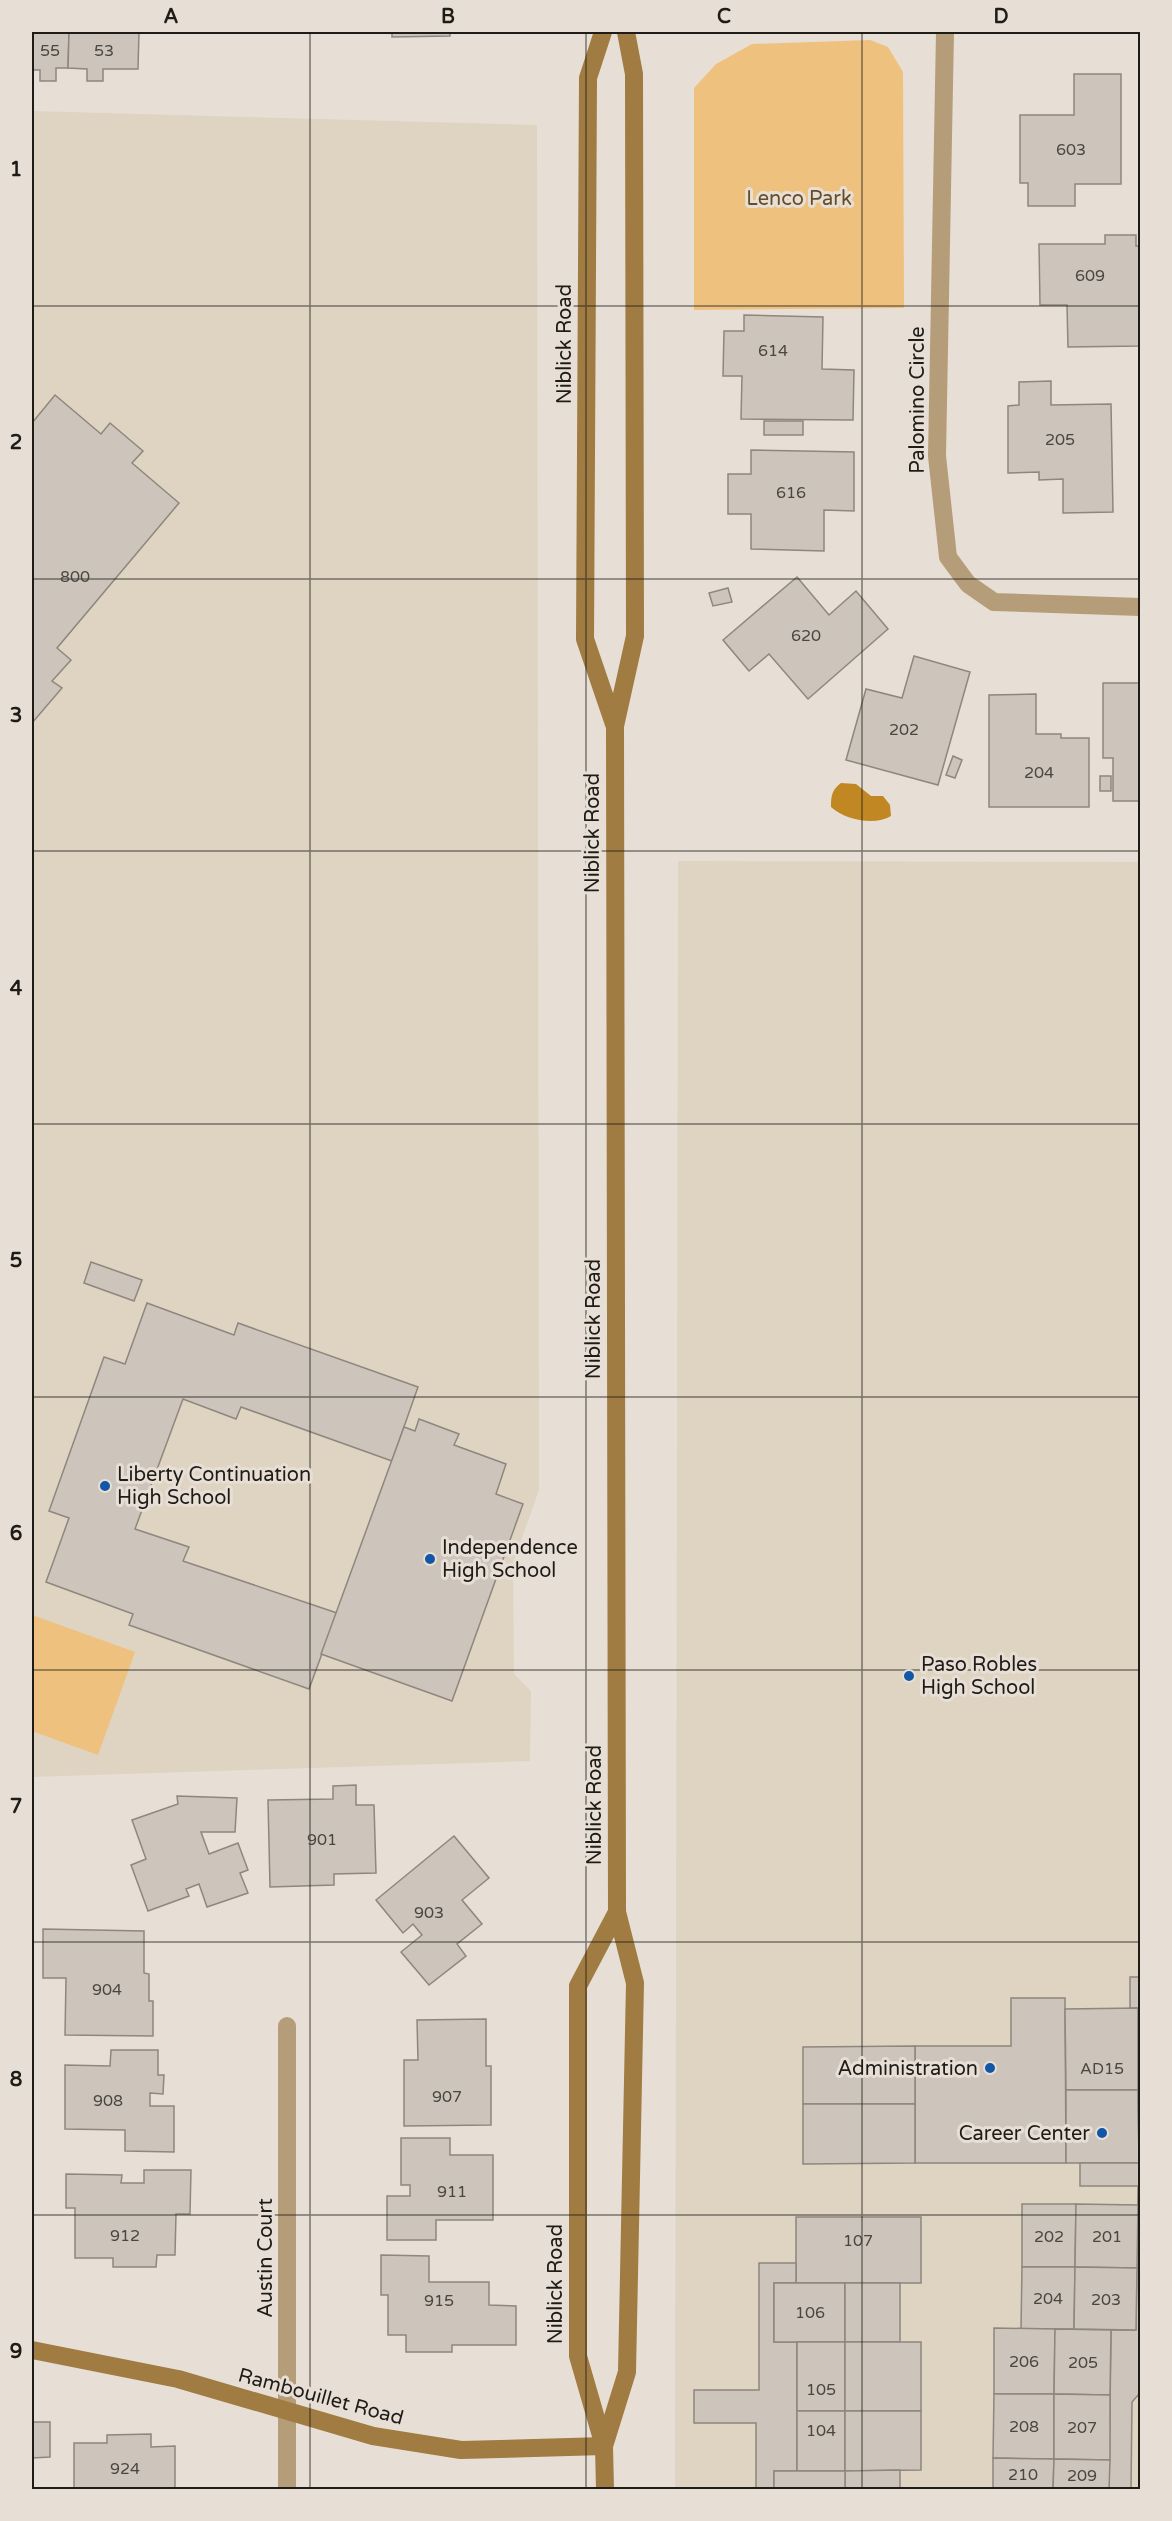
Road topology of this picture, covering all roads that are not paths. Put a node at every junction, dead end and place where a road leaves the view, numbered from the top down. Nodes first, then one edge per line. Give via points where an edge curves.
1 (603, 32) edge
2 (626, 32) edge
3 (945, 32) edge
4 (1140, 607) edge
5 (615, 726) junction
6 (617, 1912) junction
7 (287, 2026) dead end
8 (32, 2350) edge
9 (287, 2413) junction
10 (604, 2446) junction
11 (287, 2490) edge
12 (605, 2490) edge

1 - 5 main road, Niblick Road via 588,78 585,639
2 - 5 main road, Niblick Road via 634,74 635,636
3 - 4 street, Palomino Circle via 937,456 948,557 968,584 994,602
5 - 6 main road, Niblick Road
6 - 10 main road, Niblick Road via 635,1983 628,2348 627,2372
6 - 10 main road, Niblick Road via 578,1986 578,2356
7 - 9 street, Austin Court
8 - 9 main road, Rambouillet Road via 178,2379
9 - 10 main road, Rambouillet Road via 373,2436 461,2450
9 - 11 street, Austin Court
10 - 12 main road, Niblick Road

